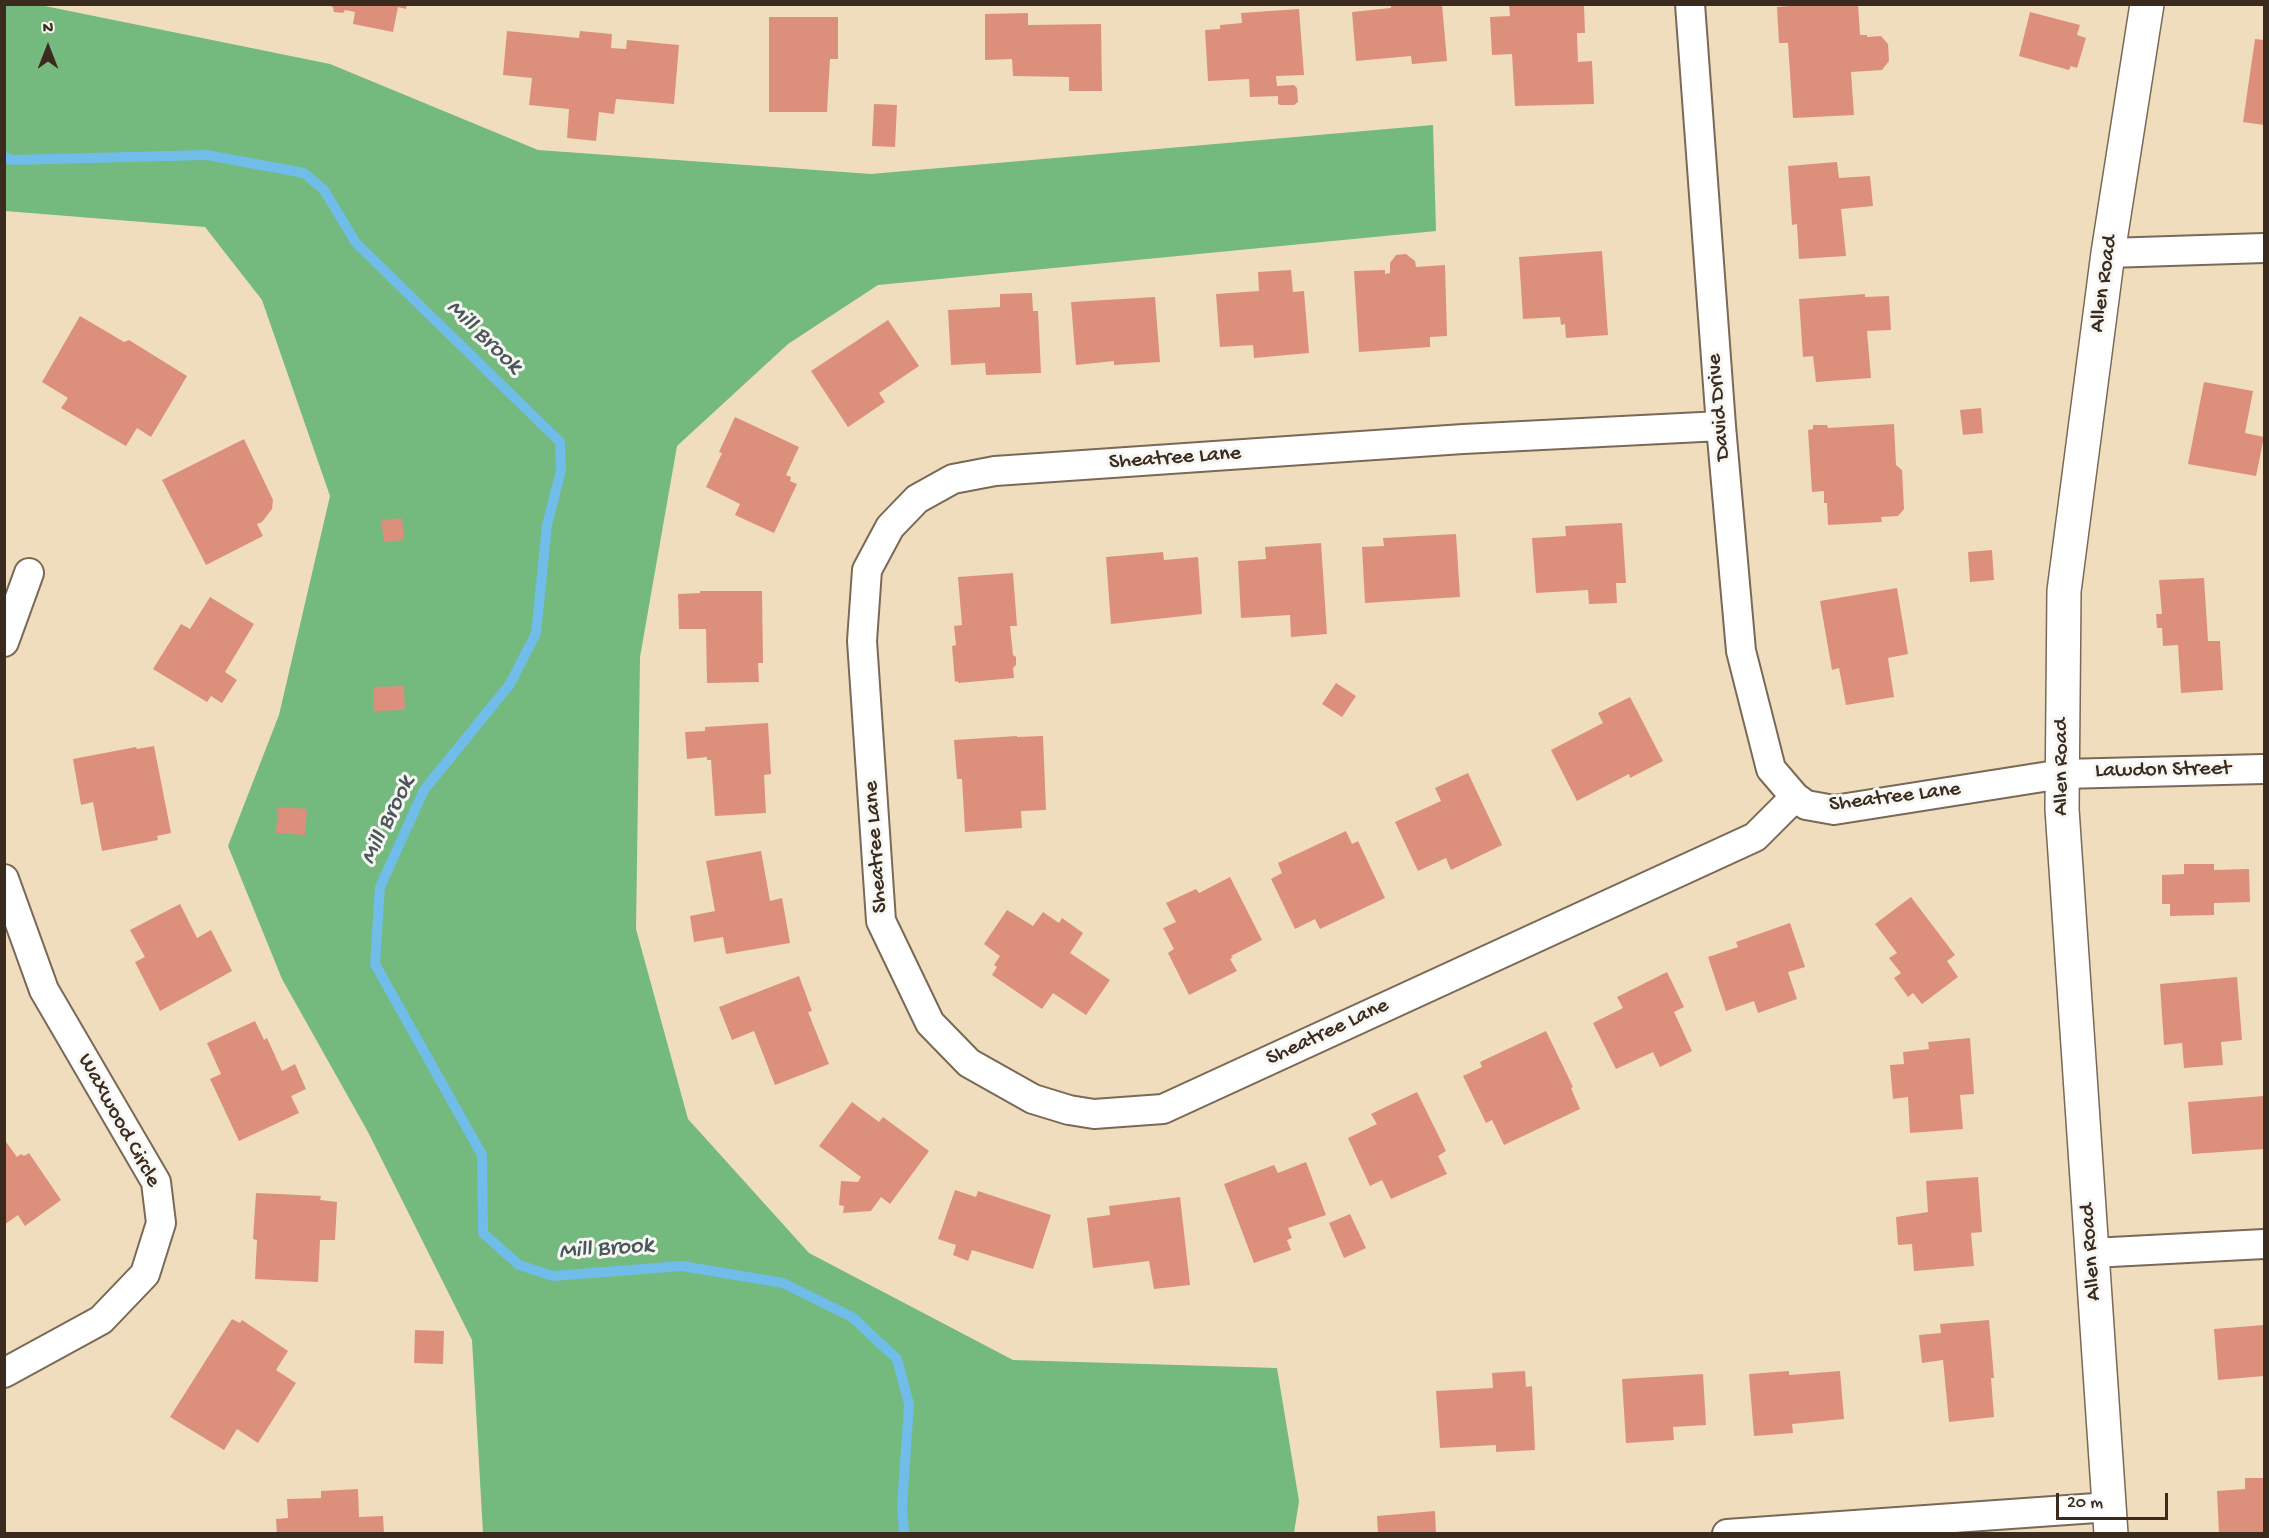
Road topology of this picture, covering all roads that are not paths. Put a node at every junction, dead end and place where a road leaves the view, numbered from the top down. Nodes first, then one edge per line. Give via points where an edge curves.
1 (1690, 4) edge
2 (2147, 4) edge
3 (2265, 248) edge
4 (2108, 253) junction
5 (1721, 426) junction
6 (29, 573) dead end
7 (4, 642) edge
8 (2265, 769) edge
9 (2062, 774) junction
10 (1795, 796) junction
11 (4, 879) edge
12 (2265, 1244) edge
13 (2092, 1253) junction
14 (4, 1373) edge
15 (2110, 1520) edge
16 (1727, 1533) edge

1 - 5 street, David Drive
2 - 4 street, Allen Road
3 - 4 street
4 - 9 street, Allen Road via 2064,591
5 - 10 street, David Drive via 1741,651 1771,769
5 - 10 street, Sheatree Lane via 995,471 954,479 917,500 890,527 867,570 862,641 881,921 930,1023 969,1062 1033,1099 1069,1110 1094,1114 1163,1109 1755,837
6 - 7 street
8 - 9 street, Lawdon Street
9 - 10 street, Sheatree Lane via 1834,810 1806,805
9 - 13 street, Allen Road
11 - 14 street, Waxwood Circle via 44,990 156,1182 161,1223 145,1274 101,1320
12 - 13 street
13 - 15 street, Allen Road
15 - 16 street

